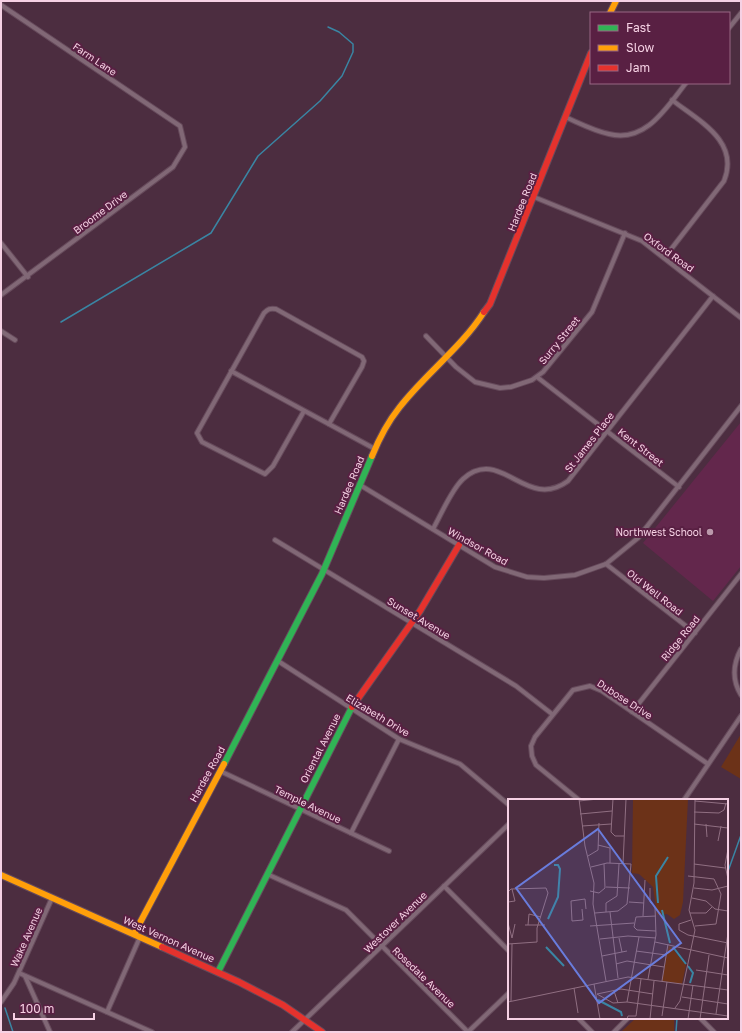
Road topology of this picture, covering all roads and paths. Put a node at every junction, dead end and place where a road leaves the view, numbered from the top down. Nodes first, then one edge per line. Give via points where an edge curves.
1 (616, 1) edge
2 (1, 5) edge
3 (610, 12) edge
4 (741, 13) edge
5 (730, 27) edge
6 (590, 55) edge
7 (685, 84) edge
8 (672, 100) junction
9 (565, 117) junction
10 (180, 126) joint
11 (534, 197) junction
12 (625, 233) junction
13 (1, 243) edge
14 (664, 257) junction
15 (28, 277) junction
16 (1, 295) edge
17 (713, 296) junction
18 (741, 318) edge
19 (1, 331) edge
20 (426, 336) dead end
21 (15, 340) dead end
22 (446, 357) junction
23 (231, 371) junction
24 (538, 376) junction
25 (741, 406) edge
26 (304, 410) junction
27 (329, 424) junction
28 (608, 431) junction
29 (375, 449) junction
30 (360, 485) junction
31 (678, 487) junction
32 (433, 529) junction
33 (275, 540) dead end
34 (459, 545) junction
35 (606, 564) junction
36 (324, 570) junction
37 (741, 574) edge
38 (411, 623) junction
39 (695, 633) junction
40 (741, 649) edge
41 (278, 661) junction
42 (741, 695) edge
43 (352, 709) junction
44 (632, 712) junction
45 (552, 714) junction
46 (741, 716) edge
47 (399, 739) junction
48 (708, 764) junction
49 (220, 771) junction
50 (578, 799) edge
51 (685, 799) edge
52 (508, 804) edge
53 (300, 809) junction
54 (508, 825) edge
55 (351, 833) junction
56 (389, 851) dead end
57 (266, 874) junction
58 (1, 875) edge
59 (444, 886) junction
60 (52, 898) junction
61 (134, 934) junction
62 (140, 937) junction
63 (381, 946) junction
64 (508, 950) edge
65 (218, 972) junction
66 (19, 973) junction
67 (25, 976) junction
68 (508, 994) edge
69 (1, 1002) edge
70 (106, 1012) junction
71 (306, 1019) junction
72 (579, 1019) edge
73 (627, 1019) edge
74 (701, 1019) edge
75 (141, 1030) edge
76 (50, 1032) edge
77 (152, 1032) edge
78 (292, 1032) edge
79 (322, 1032) edge
80 (468, 1032) edge
81 (592, 1032) edge
82 (614, 1032) edge
83 (714, 1032) edge

1 - 3 street
2 - 10 street, Farm Lane
4 - 5 street
6 - 9 street, Hardee Road
7 - 8 street
8 - 9 street via 650,125 628,135 608,134
8 - 14 street via 721,141 726,151 728,166 724,181
9 - 11 street, Hardee Road
10 - 15 street, Broome Drive via 184,147 173,167
11 - 12 street, Oxford Road
11 - 22 street, Hardee Road via 490,304 475,328
12 - 14 street, Oxford Road via 642,241
12 - 24 street, Surry Street via 592,312
13 - 15 street
14 - 17 street, Oxford Road
15 - 16 street, Broome Drive
17 - 18 street, Oxford Road
17 - 28 street, St James Place
19 - 21 street
20 - 22 street, Surry Street
22 - 24 street, Surry Street via 465,376 488,386 511,387
22 - 29 street, Hardee Road via 393,414
23 - 26 street
23 - 26 street via 197,430 198,438 202,442 265,474 273,466
23 - 27 street via 264,313 268,309 276,309 362,357 364,361
24 - 28 street, Kent Street
25 - 31 street, Windsor Road
26 - 27 street
27 - 29 street
28 - 31 street, Kent Street
28 - 32 street, St James Place via 568,482 556,488 536,490 496,471 483,470 470,474 460,482
29 - 30 street, Hardee Road
30 - 32 street, Windsor Road
30 - 36 street, Hardee Road
31 - 35 street, Windsor Road via 638,538
32 - 34 street, Windsor Road
33 - 36 street, Sunset Avenue
34 - 35 street, Windsor Road via 495,567 527,576 544,578 574,575
34 - 38 street, Oriental Avenue
35 - 39 street, Old Well Road
36 - 38 street, Sunset Avenue
36 - 41 street, Hardee Road
37 - 39 street, Ridge Road
38 - 43 street, Oriental Avenue
38 - 45 street, Sunset Avenue via 516,686
39 - 44 street, Ridge Road
40 - 42 street via 734,671
41 - 43 street, Elizabeth Drive
41 - 49 street, Hardee Road
43 - 47 street, Elizabeth Drive
43 - 53 street, Oriental Avenue
44 - 45 street, Dubose Drive via 596,687 584,686 568,694
44 - 48 street, Dubose Drive
45 - 50 street, Dubose Drive via 532,741 532,756 543,772
46 - 48 street
47 - 52 street, Elizabeth Drive via 460,764
47 - 55 street
48 - 51 street
49 - 53 street, Temple Avenue
49 - 61 street, Hardee Road
53 - 55 street, Temple Avenue
53 - 57 street, Oriental Avenue
54 - 59 street, Westover Avenue
55 - 56 street, Temple Avenue
57 - 63 street, Rosedale Avenue via 346,910
57 - 65 street, Oriental Avenue
58 - 60 street, West Vernon Avenue
59 - 63 street, Westover Avenue
59 - 64 street
60 - 61 street, West Vernon Avenue
60 - 66 street, Wake Avenue
61 - 62 street, West Vernon Avenue
62 - 65 street, West Vernon Avenue
62 - 70 street
63 - 71 street, Westover Avenue
63 - 80 street, Rosedale Avenue
65 - 71 street, West Vernon Avenue via 260,992
66 - 67 street
66 - 69 street, Wake Avenue
67 - 70 street
67 - 76 street
68 - 80 street
70 - 75 street
71 - 78 street, Westover Avenue
71 - 79 street, West Vernon Avenue
72 - 81 street
73 - 82 street
74 - 83 street
75 - 77 street

